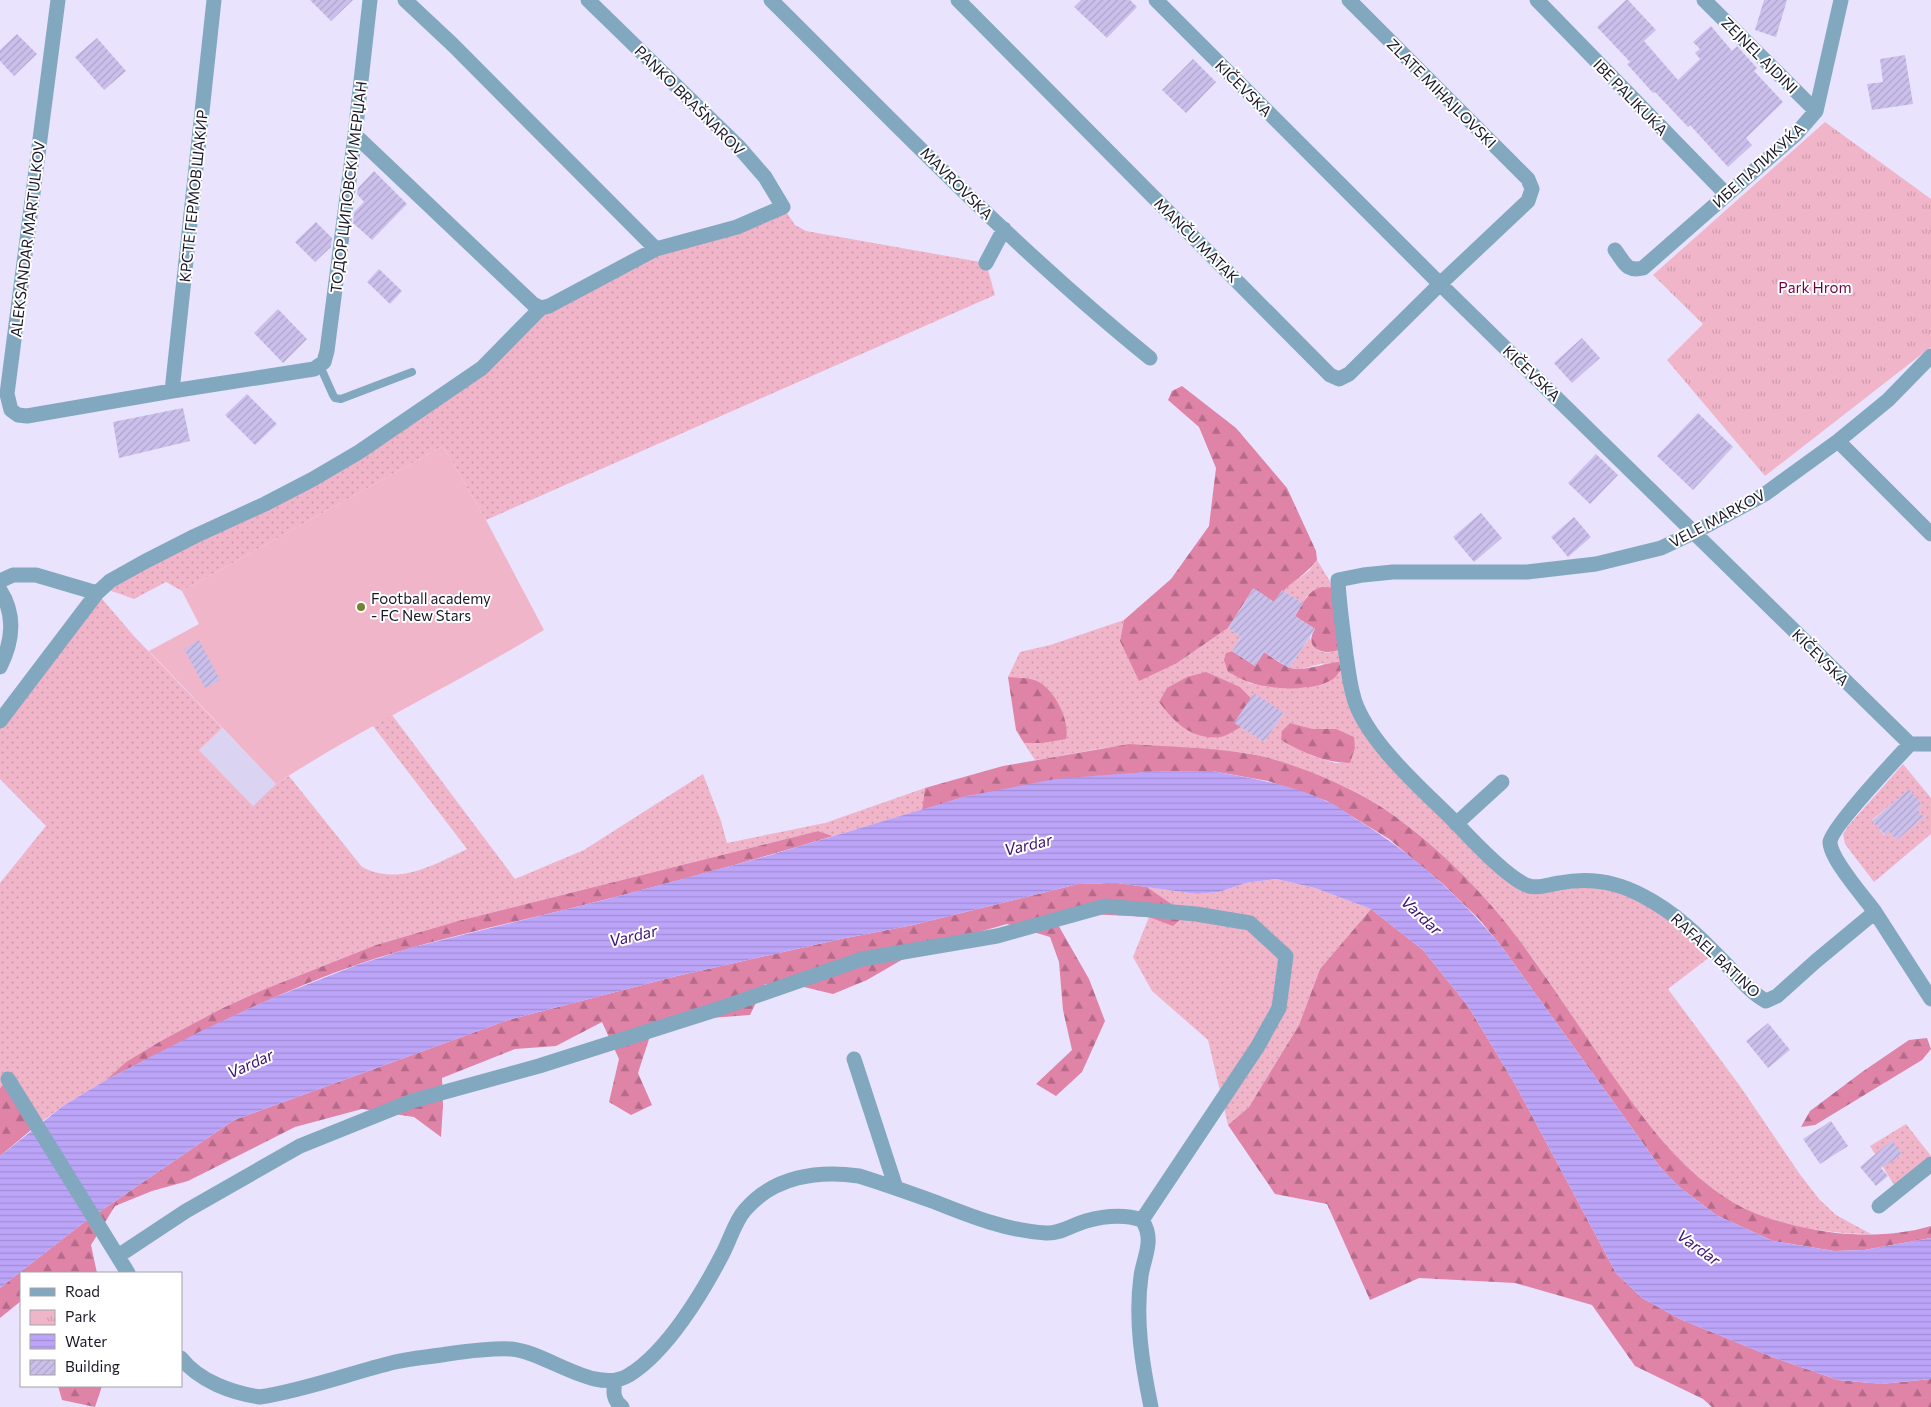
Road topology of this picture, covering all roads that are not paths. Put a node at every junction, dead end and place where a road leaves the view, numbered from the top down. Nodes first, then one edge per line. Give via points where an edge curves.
1 (58, 0) edge
2 (214, 0) edge
3 (370, 0) edge
4 (405, 0) edge
5 (588, 0) edge
6 (771, 0) edge
7 (958, 0) edge
8 (1156, 0) edge
9 (1349, 0) edge
10 (1537, 0) edge
11 (1704, 0) edge
12 (1841, 0) edge
13 (1816, 111) junction
14 (355, 135) junction
15 (1726, 194) junction
16 (1004, 229) junction
17 (656, 248) junction
18 (1615, 250) dead end
19 (986, 263) dead end
20 (1440, 284) junction
21 (541, 308) junction
22 (1931, 356) edge
23 (1150, 358) dead end
24 (317, 367) junction
25 (412, 372) dead end
26 (172, 391) junction
27 (1838, 441) junction
28 (1695, 532) junction
29 (1931, 534) edge
30 (1338, 580) joint
31 (0, 582) edge
32 (0, 590) edge
33 (97, 593) junction
34 (0, 667) edge
35 (0, 721) edge
36 (1910, 744) junction
37 (1931, 744) edge
38 (1502, 782) dead end
39 (1456, 824) junction
40 (1875, 912) junction
41 (1931, 999) edge
42 (854, 1059) dead end
43 (8, 1079) dead end
44 (1931, 1164) edge
45 (896, 1188) junction
46 (1880, 1206) dead end
47 (1142, 1220) junction
48 (114, 1250) junction
49 (127, 1272) edge
50 (182, 1359) edge
51 (615, 1381) junction
52 (622, 1407) edge
53 (1151, 1407) edge

1 - 26 street, ALEKSANDAR MARTULKOV via 7,394 11,410 27,416
2 - 26 street, КРСТЕ ГЕРМОВ ШАКИР
3 - 14 street, ТОДОР ЦИПОВСКИ МЕРЏАН
4 - 17 street
5 - 17 street, PANKO BRAŠNAROV via 738,146 765,177 783,207 737,227
6 - 16 street, MAVROVSKA
7 - 20 street, MANČU MATAK via 1330,375 1339,379 1349,374
8 - 20 street, KIČEVSKA
9 - 20 street via 1528,179 1532,189 1528,201
10 - 15 street, IBE PALIKUḰA
11 - 13 street, ZEJNEL AJDINI
12 - 13 street, ИБЕ ПАЛИКУЌА
13 - 15 street, ИБЕ ПАЛИКУЌА via 1796,134
14 - 21 street via 533,304
14 - 24 street, ТОДОР ЦИПОВСКИ МЕРЏАН via 327,352 324,362
15 - 18 street, ИБЕ ПАЛИКУЌА via 1643,268 1629,268
16 - 19 street
16 - 23 street, MAVROVSKA via 1095,314
17 - 21 street
20 - 28 street, KIČEVSKA
21 - 33 street via 482,368 359,452 313,480 144,562 110,581
22 - 27 street, VELE MARKOV via 1888,400
24 - 25 lane via 335,398 341,399
24 - 26 street, ALEKSANDAR MARTULKOV
27 - 28 street, VELE MARKOV via 1765,494
27 - 29 street
28 - 30 street, VELE MARKOV via 1661,548 1596,564 1526,572 1393,572
28 - 36 street, KIČEVSKA
30 - 39 street, RAFAEL BATINO via 1351,687 1359,713 1405,772
31 - 33 street via 13,575 36,575
32 - 34 street via 10,611 12,634
33 - 35 street
36 - 37 street
36 - 40 street via 1844,819 1831,839 1831,848 1838,862
38 - 39 street
39 - 40 street, RAFAEL BATINO via 1514,877 1530,886 1593,880 1617,884 1659,904 1696,934 1766,1001 1777,996
40 - 41 street
42 - 45 street
43 - 48 street
44 - 46 street
45 - 47 street via 994,1223 1047,1233 1103,1218 1121,1216
45 - 51 street via 859,1176 816,1173 793,1179 754,1200 743,1211 691,1309 647,1361 629,1376
47 - 48 street via 1280,1008 1286,956 1250,923 1196,914 1105,906 997,936 862,959 548,1063 412,1101 300,1146
47 - 53 street via 1149,1244 1141,1275 1141,1354
48 - 49 street
50 - 51 street via 201,1377 246,1395 260,1396 411,1358 495,1348 533,1353 577,1374
51 - 52 street via 613,1392

